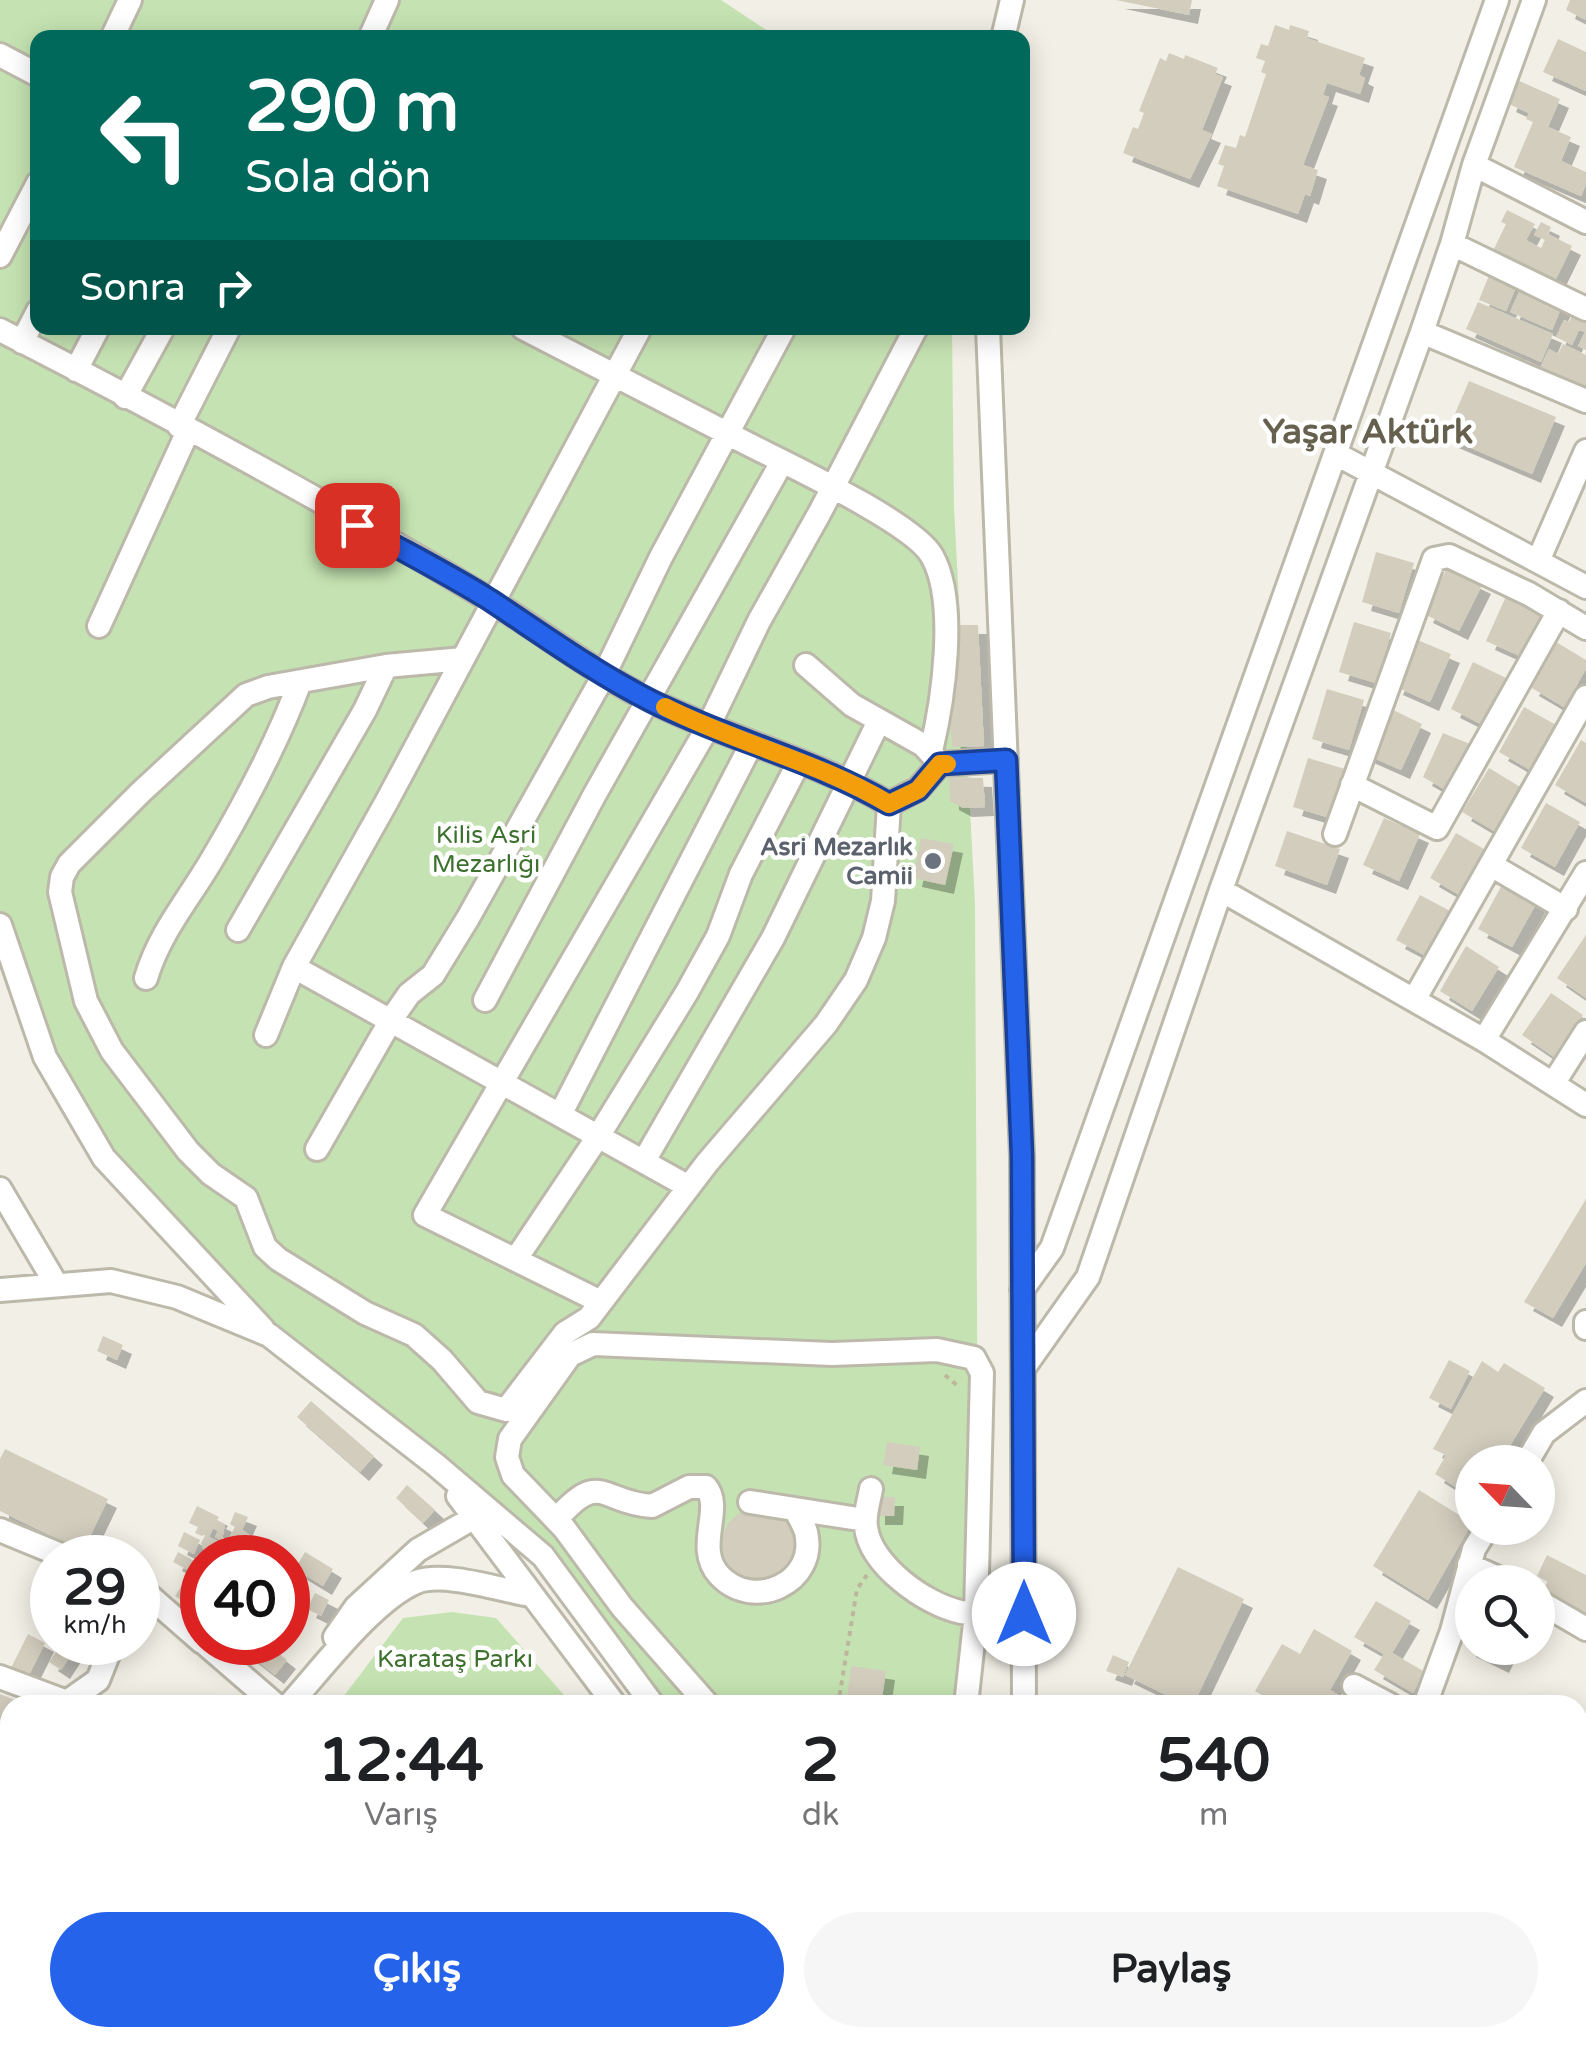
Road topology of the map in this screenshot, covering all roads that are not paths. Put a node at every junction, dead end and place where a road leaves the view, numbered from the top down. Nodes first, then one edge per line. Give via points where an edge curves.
1 (130, 0) edge
2 (387, 0) edge
3 (1012, 0) edge
4 (1498, 0) edge
5 (1534, 0) edge
6 (116, 30) edge
7 (374, 30) edge
8 (1005, 30) edge
9 (0, 55) edge
10 (30, 70) edge
11 (1474, 165) junction
12 (30, 199) edge
13 (1586, 222) edge
14 (1452, 244) junction
15 (0, 256) edge
16 (1586, 309) edge
17 (30, 326) edge
18 (0, 330) edge
19 (1422, 332) junction
20 (94, 335) edge
21 (159, 335) edge
22 (226, 335) edge
23 (537, 335) edge
24 (636, 335) edge
25 (780, 335) edge
26 (912, 335) edge
27 (988, 335) edge
28 (22, 342) junction
29 (76, 370) junction
30 (614, 375) junction
31 (125, 397) junction
32 (1586, 401) edge
33 (184, 428) junction
34 (728, 434) junction
35 (1586, 451) edge
36 (1336, 454) junction
37 (782, 462) junction
38 (1370, 470) junction
39 (833, 488) junction
40 (1538, 560) junction
41 (1586, 586) edge
42 (492, 602) junction
43 (1558, 612) junction
44 (99, 626) dead end
45 (1586, 628) edge
46 (463, 659) junction
47 (806, 665) dead end
48 (386, 666) junction
49 (604, 675) junction
50 (300, 682) junction
51 (1586, 697) edge
52 (650, 700) junction
53 (878, 722) junction
54 (708, 728) junction
55 (751, 745) junction
56 (935, 757) junction
57 (1006, 760) junction
58 (799, 762) junction
59 (850, 782) junction
60 (1352, 784) junction
61 (889, 804) junction
62 (1335, 834) dead end
63 (1491, 866) junction
64 (1586, 873) edge
65 (1220, 890) junction
66 (1575, 904) edge
67 (0, 926) edge
68 (238, 930) dead end
69 (294, 968) junction
70 (146, 978) dead end
71 (485, 1000) dead end
72 (1414, 1000) junction
73 (390, 1020) junction
74 (1586, 1032) edge
75 (266, 1035) dead end
76 (1484, 1040) junction
77 (502, 1082) junction
78 (1553, 1084) junction
79 (1586, 1105) edge
80 (560, 1113) junction
81 (599, 1135) junction
82 (317, 1149) dead end
83 (644, 1162) junction
84 (689, 1187) junction
85 (0, 1189) edge
86 (516, 1260) junction
87 (56, 1284) junction
88 (0, 1290) edge
89 (1022, 1290) junction
90 (601, 1302) junction
91 (269, 1335) junction
92 (1023, 1369) junction
93 (1586, 1401) edge
94 (1537, 1445) edge
95 (872, 1488) dead end
96 (750, 1502) dead end
97 (796, 1511) junction
98 (481, 1514) junction
99 (865, 1520) junction
100 (560, 1524) junction
101 (0, 1530) edge
102 (30, 1542) edge
103 (1476, 1545) edge
104 (543, 1556) junction
105 (1470, 1565) edge
106 (530, 1595) junction
107 (160, 1605) edge
108 (1555, 1610) edge
109 (976, 1614) junction
110 (1024, 1614) junction
111 (1455, 1620) edge
112 (180, 1622) edge
113 (1586, 1629) edge
114 (104, 1665) edge
115 (230, 1665) edge
116 (0, 1677) edge
117 (1354, 1686) dead end
118 (48, 1695) edge
119 (77, 1695) edge
120 (264, 1695) edge
121 (295, 1695) edge
122 (297, 1695) edge
123 (607, 1695) edge
124 (645, 1695) edge
125 (699, 1695) edge
126 (967, 1695) edge
127 (1024, 1695) edge
128 (1371, 1695) edge
129 (1429, 1695) edge

1 - 6 street
2 - 7 street
3 - 8 street
4 - 36 street
5 - 11 street
9 - 10 street
11 - 13 street
11 - 14 street
12 - 15 street
14 - 16 street
14 - 19 street
17 - 28 street
18 - 28 street
19 - 32 street
19 - 38 street
20 - 29 street
21 - 31 street
22 - 33 street
23 - 30 street
24 - 30 street
25 - 34 street
26 - 39 street
27 - 57 street
28 - 29 street
29 - 31 street
30 - 34 street
30 - 42 street
31 - 33 street
33 - 42 street
33 - 44 street
34 - 37 street
34 - 49 street
35 - 40 street
36 - 38 street
36 - 89 street via 1052,1248
37 - 39 street
37 - 52 street
38 - 40 street
38 - 65 street
39 - 54 street via 758,621
39 - 56 street via 915,536 940,572 946,656
40 - 41 street
42 - 46 street
42 - 49 street
43 - 45 street
43 - 60 street via 1437,828
43 - 60 street via 1449,556 1434,559
46 - 48 street
46 - 69 street
47 - 53 street
48 - 50 street
48 - 68 street
49 - 52 street
49 - 73 street via 434,975
50 - 70 street via 267,760 165,930
50 - 90 street via 256,690 238,701 65,870 60,892 69,938 96,1023 188,1151 246,1198 265,1247 318,1287 424,1343 485,1406 506,1410 565,1333
51 - 63 street
52 - 54 street
52 - 71 street
53 - 56 street
53 - 59 street
54 - 55 street
54 - 77 street
55 - 58 street
55 - 80 street
56 - 57 street
56 - 61 street via 918,790
57 - 89 street
58 - 59 street
58 - 81 street via 718,936
59 - 61 street
59 - 83 street via 754,972
60 - 62 street
61 - 84 street via 884,901 856,980
63 - 66 street
63 - 72 street
64 - 66 street
65 - 72 street
65 - 92 street via 1088,1277
66 - 76 street
67 - 91 street via 45,1056 104,1158
69 - 73 street
69 - 75 street
72 - 76 street
73 - 77 street
73 - 82 street
74 - 78 street
76 - 78 street
77 - 80 street
77 - 86 street via 425,1216
78 - 79 street
80 - 81 street
81 - 83 street
81 - 86 street
83 - 84 street
84 - 90 street
85 - 87 street
86 - 90 street
87 - 88 street
87 - 91 street via 111,1281 177,1297
89 - 92 street
91 - 98 street via 436,1465
92 - 110 street
93 - 94 street
95 - 99 street
96 - 97 street
97 - 99 street
97 - 100 street via 806,1531 802,1564 783,1587 762,1593 730,1584 712,1564 713,1499 706,1487 689,1487 652,1506 586,1492
98 - 104 street
98 - 106 street
98 - 121 street via 418,1550 356,1607
99 - 109 street via 884,1561 919,1594
100 - 104 street
100 - 109 street via 513,1475 506,1448 570,1354 586,1345 968,1355 982,1373
100 - 125 street
101 - 102 street
103 - 105 street
104 - 124 street
106 - 122 street via 452,1580 418,1581 376,1609
106 - 123 street
107 - 112 street
108 - 113 street
109 - 110 street
109 - 126 street
110 - 127 street
111 - 129 street
114 - 119 street via 98,1680
115 - 120 street
116 - 118 street
117 - 128 street

